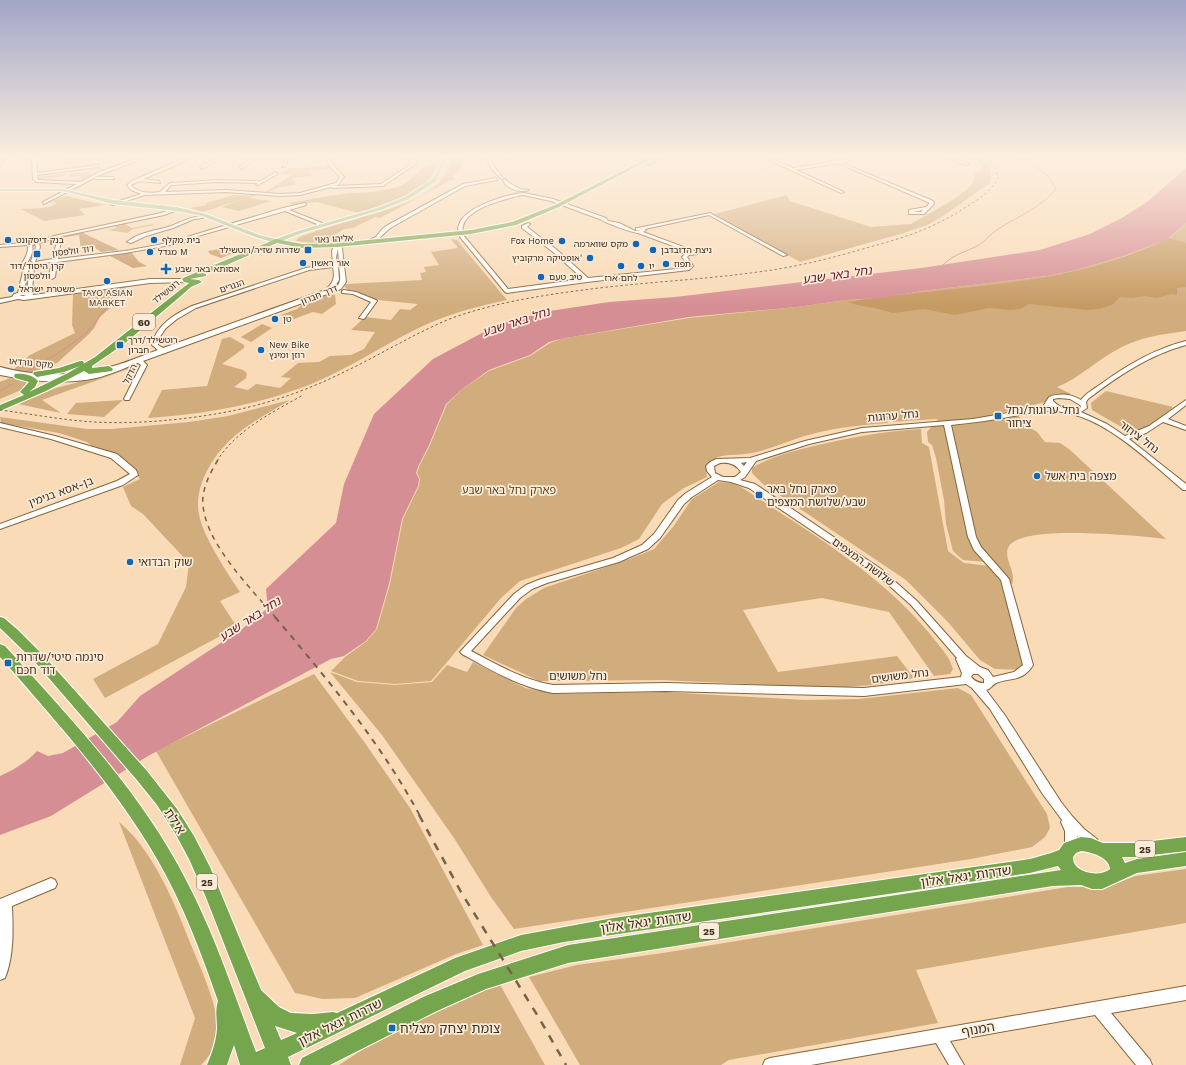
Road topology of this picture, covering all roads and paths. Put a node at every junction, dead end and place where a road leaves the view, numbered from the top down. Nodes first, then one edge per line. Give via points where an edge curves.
1 (140, 207) edge
2 (140, 207) edge
3 (294, 207) edge
4 (384, 207) edge
5 (390, 207) edge
6 (426, 207) edge
7 (484, 207) edge
8 (562, 207) edge
9 (564, 207) edge
10 (576, 207) edge
11 (284, 209) junction
12 (170, 211) junction
13 (157, 214) joint
14 (193, 217) junction
15 (227, 226) junction
16 (526, 226) junction
17 (316, 227) junction
18 (638, 230) junction
19 (462, 234) junction
20 (383, 235) junction
21 (445, 236) junction
22 (291, 237) junction
23 (47, 239) junction
24 (402, 239) junction
25 (257, 240) junction
26 (37, 241) junction
27 (29, 242) junction
28 (129, 242) dead end
29 (274, 242) junction
30 (366, 242) junction
31 (0, 245) edge
32 (302, 246) junction
33 (288, 247) junction
34 (259, 250) junction
35 (337, 250) junction
36 (785, 255) dead end
37 (56, 260) junction
38 (34, 263) junction
39 (25, 264) junction
40 (339, 264) junction
41 (52, 277) dead end
42 (198, 279) junction
43 (186, 280) junction
44 (587, 280) junction
45 (330, 290) junction
46 (341, 290) junction
47 (30, 295) junction
48 (17, 296) junction
49 (0, 300) edge
50 (362, 318) dead end
51 (1186, 343) edge
52 (163, 351) junction
53 (138, 360) junction
54 (80, 363) junction
55 (89, 364) junction
56 (0, 369) edge
57 (109, 370) junction
58 (0, 373) edge
59 (37, 374) junction
60 (18, 376) junction
61 (63, 376) junction
62 (83, 378) junction
63 (38, 391) junction
64 (24, 392) junction
65 (1093, 393) junction
66 (1067, 397) junction
67 (127, 399) dead end
68 (0, 402) edge
69 (1050, 402) junction
70 (1186, 402) edge
71 (1084, 406) junction
72 (0, 408) edge
73 (1060, 409) junction
74 (1035, 410) junction
75 (1074, 412) junction
76 (1163, 420) junction
77 (947, 422) junction
78 (0, 425) edge
79 (1186, 428) edge
80 (1127, 437) junction
81 (756, 459) junction
82 (731, 461) junction
83 (744, 472) junction
84 (718, 477) junction
85 (730, 479) junction
86 (1186, 483) edge
87 (752, 486) junction
88 (1186, 488) edge
89 (0, 527) edge
90 (0, 622) edge
91 (0, 649) edge
92 (959, 655) junction
93 (981, 671) junction
94 (967, 676) junction
95 (1005, 677) junction
96 (989, 684) junction
97 (976, 686) junction
98 (995, 708) junction
99 (1063, 814) junction
100 (1186, 844) edge
101 (1100, 847) junction
102 (1067, 851) junction
103 (1186, 859) edge
104 (1117, 873) junction
105 (1080, 878) junction
106 (51, 884) dead end
107 (3, 904) edge
108 (0, 973) edge
109 (223, 990) junction
110 (1186, 993) edge
111 (253, 994) junction
112 (1098, 1008) junction
113 (348, 1018) junction
114 (939, 1036) junction
115 (353, 1042) junction
116 (279, 1059) edge
117 (217, 1065) edge
118 (250, 1065) edge
119 (309, 1065) edge
120 (327, 1065) edge
121 (770, 1065) edge
122 (957, 1065) edge
123 (1145, 1065) edge

1 - 12 main road
2 - 12 main road
3 - 11 street, דוד וולפסון
4 - 17 main road
5 - 22 main road
6 - 20 street via 390,226 384,230
7 - 19 street via 473,211 463,220
8 - 19 highway via 521,222
9 - 16 highway
10 - 18 street
11 - 15 street, דוד וולפסון
11 - 17 street via 320,224
12 - 13 main road
12 - 14 main road
12 - 15 main road via 204,215
12 - 23 street
13 - 26 street
14 - 15 main road via 201,217
14 - 28 street
15 - 25 main road
15 - 29 main road
15 - 37 street, דוד וולפסון via 187,239 113,253
16 - 19 highway via 472,235
16 - 44 street
17 - 22 main road
18 - 36 street via 710,214
18 - 44 street via 687,252 684,257 691,266
19 - 21 highway
19 - 21 highway via 455,238
19 - 44 street via 505,289 514,291
20 - 24 street
20 - 30 street
21 - 24 highway, אליהו נאוי
21 - 35 highway, אליהו נאוי
22 - 29 main road
22 - 29 main road
22 - 32 highway via 293,243
23 - 26 street
23 - 37 street via 59,239
24 - 30 highway, אליהו נאוי
25 - 29 main road
25 - 34 highway via 261,245
26 - 27 street
26 - 38 street
27 - 31 street
27 - 39 street via 31,248
29 - 32 highway, אליהו נאוי
29 - 33 highway, אליהו נאוי
29 - 34 highway, 60
30 - 35 highway, אליהו נאוי
32 - 35 highway, אליהו נאוי
33 - 34 highway
33 - 35 highway, אליהו נאוי
34 - 42 highway, רוטשילד / 60
34 - 42 highway, 60 via 213,272 207,279
35 - 40 street, דרך חברון
37 - 38 street, דוד וולפסון
37 - 41 street
38 - 39 street, דוד וולפסון
38 - 47 street
39 - 48 street via 27,266
40 - 45 street, דרך חברון via 337,282
40 - 46 street, דרך חברון via 344,279
40 - 52 street, הנגרים via 308,269 194,307 168,322 155,345
42 - 43 highway, 60
42 - 55 highway, רוטשילד / 60 via 116,346
43 - 47 street via 128,282
43 - 54 highway, רוטשילד / 60
45 - 46 street, דרך חברון
45 - 52 street, דרך חברון
46 - 50 street via 374,301
47 - 48 street
48 - 49 street
51 - 65 street via 1143,358
52 - 53 street, דרך חברון
53 - 57 street, דרך חברון
53 - 62 street, דרך חברון via 100,375
53 - 67 street, הדקל via 144,365
54 - 59 highway via 61,370
54 - 61 highway, דרך חברון / 60
55 - 57 highway via 89,371
55 - 61 highway, דרך חברון / 60
56 - 59 street, מקס נורדאו
57 - 61 street, דרך חברון
58 - 60 street, מקס נורדאו
59 - 61 street, מקס נורדאו
60 - 61 street, מקס נורדאו
60 - 64 highway via 34,381
61 - 62 street, דרך חברון
61 - 63 highway, דרך חברון / 60
61 - 64 highway, דרך חברון / 60
62 - 63 highway
63 - 72 highway, דרך חברון / 60
64 - 68 highway, דרך חברון / 60
65 - 66 street via 1081,397
65 - 71 street via 1084,400
66 - 69 street, נחל ערוגות via 1054,397
66 - 71 street, נחל ציחור via 1077,400
69 - 73 street
69 - 74 street, נחל ערוגות
70 - 76 street
71 - 75 street
71 - 80 street, נחל ציחור via 1090,413
73 - 74 street, נחל ערוגות
73 - 75 street, נחל ציחור
74 - 77 street, נחל ערוגות via 986,419
75 - 88 street, נחל ציחור via 1112,431
76 - 79 street
76 - 80 street via 1145,431
77 - 81 street, נחל ערוגות via 843,433
77 - 95 street via 972,536 977,548 1005,579 1028,665 1025,671 1017,676
78 - 89 street, בן-אסא בנימין via 53,436 114,456 134,475
80 - 86 street, נחל ציחור
81 - 82 street, נחל ערוגות
81 - 83 street, נחל ערוגות via 747,464
82 - 83 street via 740,465
82 - 84 street, נחל ערוגות via 720,460 712,464 710,472
83 - 85 street via 739,477
83 - 87 street, שלושת המצפים via 747,482
84 - 85 street, שלושת המצפים
84 - 94 street, נחל משושים via 681,502 657,536 645,547 616,560 529,587 517,596 465,652 524,683 553,689 666,687 864,692
85 - 87 street, שלושת המצפים
87 - 92 street, שלושת המצפים via 888,578 927,616
90 - 111 highway, אילת / 25 via 68,691 145,778 171,813 190,845
91 - 109 highway, 25 via 81,742 146,828 180,884
92 - 93 street, שלושת המצפים
92 - 94 street, שלושת המצפים
93 - 94 street via 971,670
93 - 95 street
93 - 96 street via 989,677
94 - 97 street
95 - 96 street
96 - 97 street
96 - 98 street
97 - 98 street
98 - 99 street
99 - 101 street via 1080,832
99 - 102 street via 1071,831
100 - 101 highway, 25 via 1135,850
101 - 102 highway, 25 via 1081,844
101 - 104 highway via 1118,862
102 - 105 highway via 1064,860 1067,867
102 - 113 highway, שדרות יגאל אלון / 25 via 1054,860 1030,866 600,928 521,943 461,964
103 - 104 highway, 25 via 1137,866
104 - 105 highway, 25 via 1102,881
105 - 115 highway, שדרות יגאל אלון / 25 via 1053,878 568,954 484,980
106 - 107 street
107 - 108 street via 7,931
109 - 117 highway via 226,1036
109 - 118 highway, 25
110 - 112 street, המנוף
111 - 113 highway via 271,1013 292,1022 314,1023
111 - 116 highway, אילת / 25
112 - 114 street, המנוף
112 - 123 street
113 - 116 highway, שדרות יגאל אלון / 25
114 - 121 street, המנוף
114 - 122 street
115 - 119 highway, שדרות יגאל אלון / 25
115 - 120 highway
116 - 118 highway, שדרות יגאל אלון / 25

